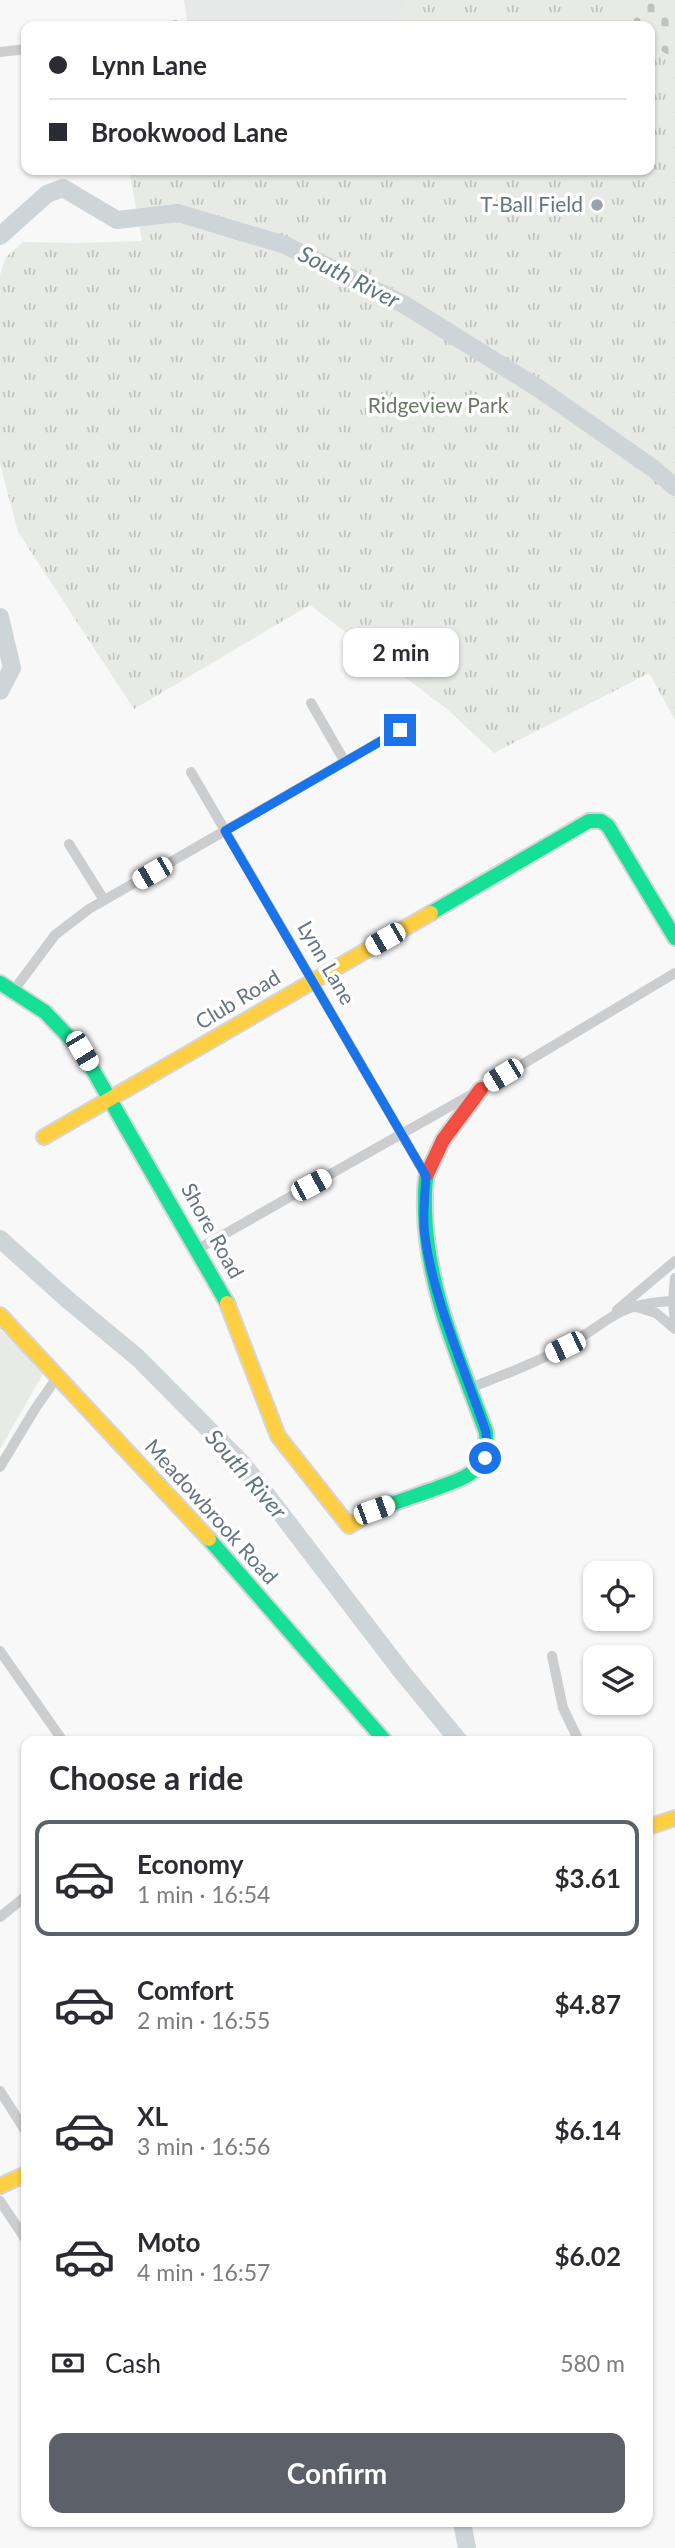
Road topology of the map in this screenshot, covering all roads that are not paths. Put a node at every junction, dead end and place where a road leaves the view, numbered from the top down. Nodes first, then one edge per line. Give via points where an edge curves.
1 (21, 50) edge
2 (0, 52) edge
3 (311, 703) dead end
4 (400, 730) dead end
5 (345, 762) junction
6 (191, 772) dead end
7 (225, 831) junction
8 (69, 844) dead end
9 (104, 901) junction
10 (675, 938) edge
11 (675, 973) edge
12 (312, 981) junction
13 (0, 983) edge
14 (14, 990) junction
15 (481, 1089) junction
16 (110, 1098) junction
17 (401, 1135) junction
18 (44, 1137) dead end
19 (426, 1176) junction
20 (198, 1249) junction
21 (675, 1261) edge
22 (675, 1278) edge
23 (674, 1301) edge
24 (632, 1306) junction
25 (613, 1314) junction
26 (0, 1315) edge
27 (675, 1324) edge
28 (675, 1329) edge
29 (58, 1376) junction
30 (470, 1388) junction
31 (0, 1468) edge
32 (0, 1651) edge
33 (552, 1656) dead end
34 (60, 1736) edge
35 (381, 1736) edge
36 (577, 1736) edge
37 (675, 1818) edge
38 (653, 1825) edge
39 (21, 1900) edge
40 (0, 1917) edge
41 (0, 2091) edge
42 (21, 2124) edge
43 (21, 2176) edge
44 (0, 2186) edge
45 (0, 2201) edge
46 (21, 2232) edge

1 - 2 street
3 - 5 street
4 - 5 street
5 - 7 street
6 - 7 street, Lynn Lane
7 - 9 street
7 - 12 street, Lynn Lane
8 - 9 street
9 - 14 street via 55,935
10 - 12 street, Club Road via 608,826 589,821
11 - 15 street
12 - 16 street, Club Road
12 - 17 street, Lynn Lane
13 - 14 street, Shore Road
14 - 16 street, Shore Road via 71,1037
15 - 17 street
15 - 19 street via 456,1120
16 - 18 street, Club Road
16 - 20 street, Shore Road
17 - 19 street, Lynn Lane
17 - 20 street
19 - 30 street via 428,1256
20 - 30 street, Shore Road via 238,1326 278,1437 349,1527 374,1510 467,1477 480,1466 487,1438
21 - 25 street
22 - 23 street
23 - 24 street
23 - 27 street
24 - 25 street
24 - 28 street via 656,1313
25 - 30 street via 565,1347
26 - 29 street, Meadowbrook Road
29 - 31 street
29 - 35 street, Meadowbrook Road via 210,1540
32 - 34 street
33 - 36 street via 563,1708
37 - 38 street
39 - 40 street
41 - 42 street
43 - 44 street
45 - 46 street

